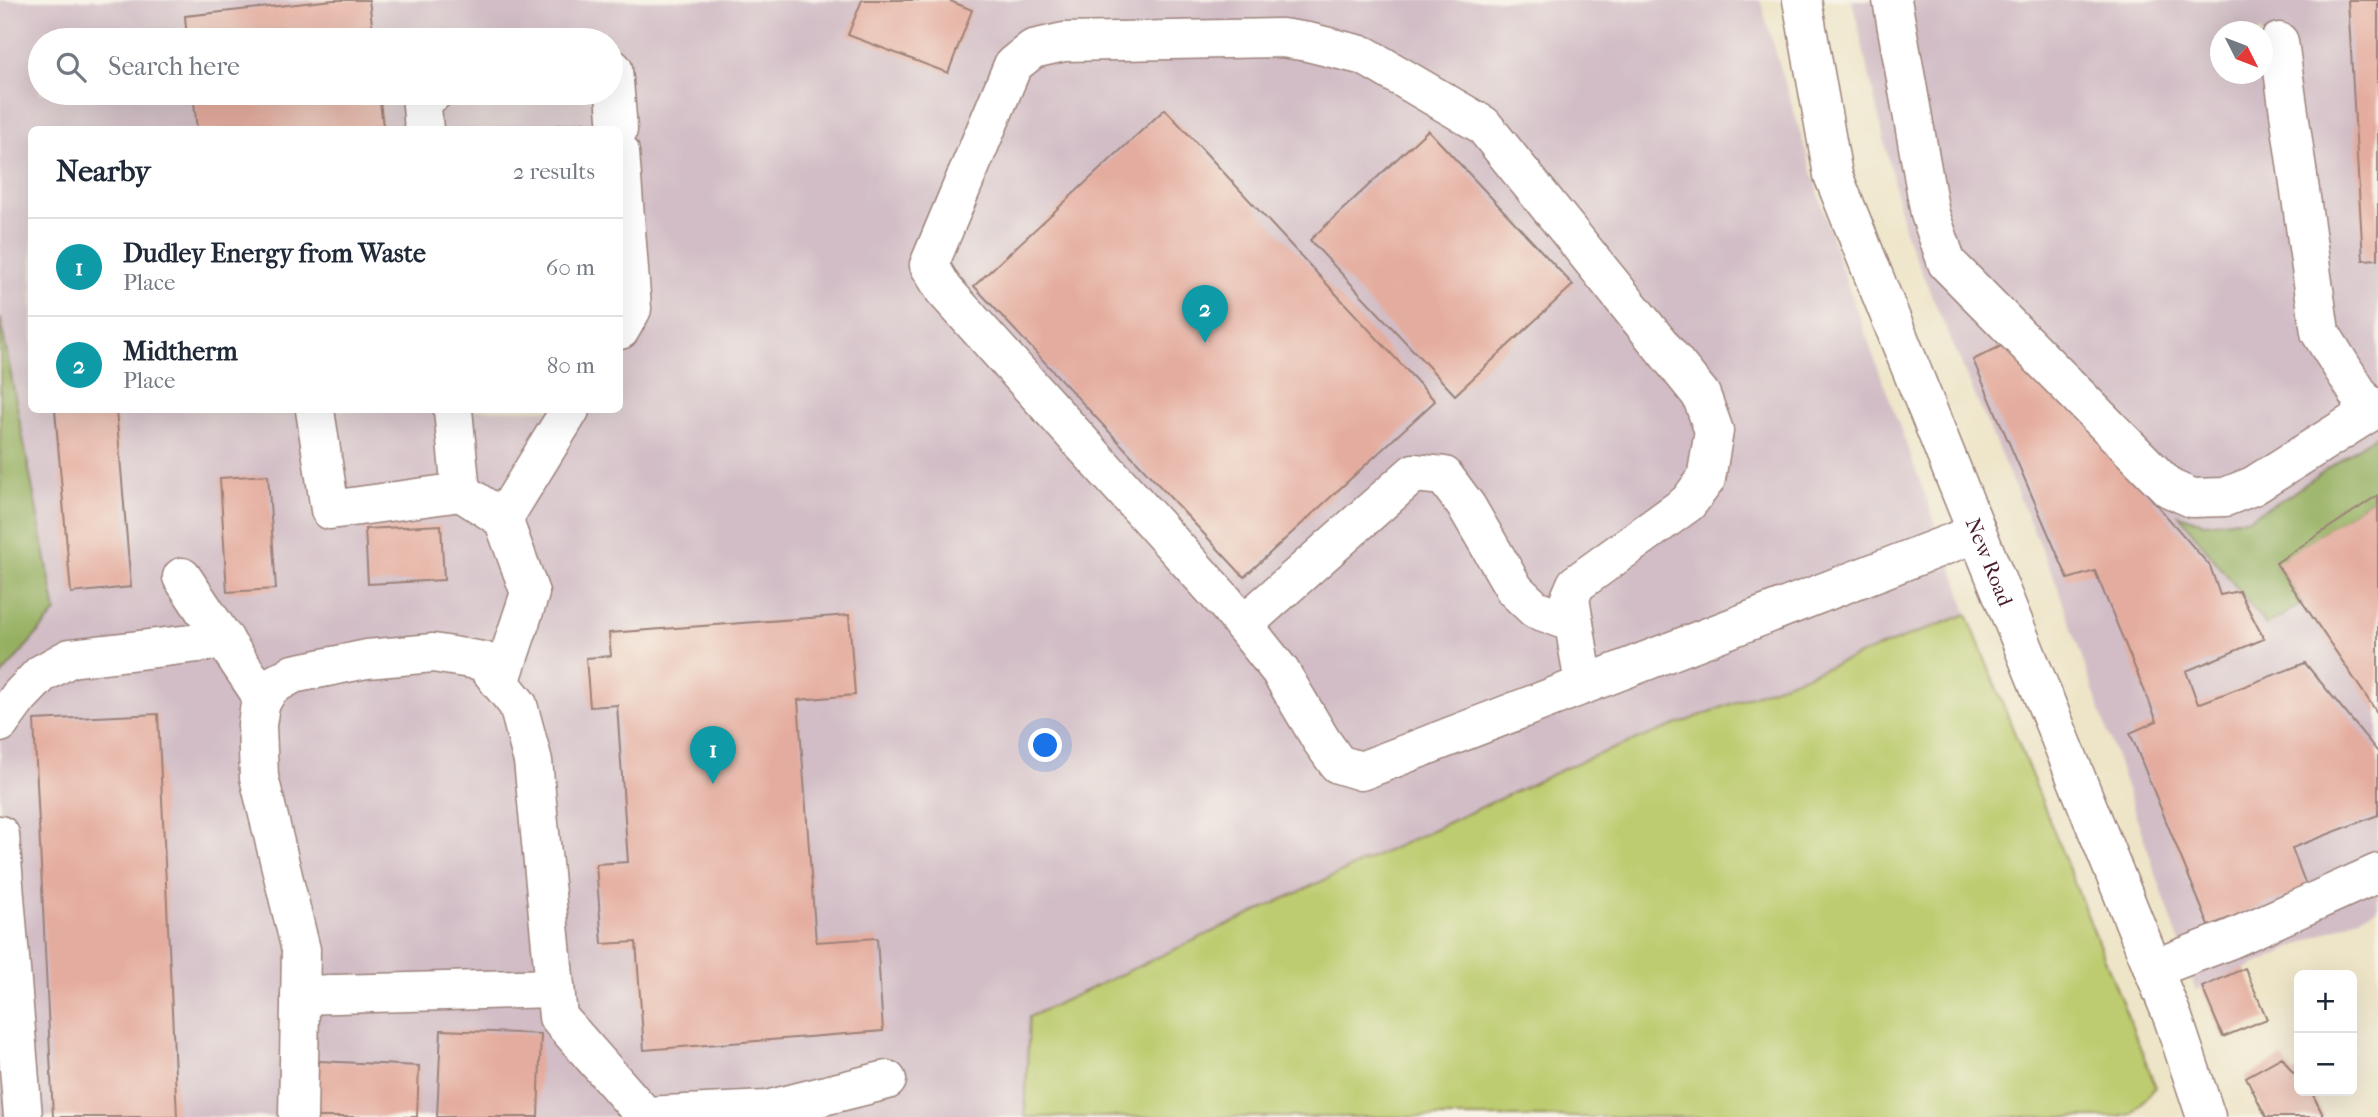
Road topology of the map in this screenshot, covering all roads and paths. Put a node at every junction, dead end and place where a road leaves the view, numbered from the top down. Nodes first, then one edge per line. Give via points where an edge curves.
1 (1802, 0) edge
2 (1892, 0) edge
3 (2279, 42) dead end
4 (422, 105) edge
5 (616, 105) edge
6 (424, 126) edge
7 (618, 126) edge
8 (623, 191) edge
9 (623, 325) edge
10 (2374, 409) edge
11 (315, 413) edge
12 (453, 413) edge
13 (568, 413) edge
14 (461, 492) junction
15 (503, 519) junction
16 (1978, 533) junction
17 (182, 577) dead end
18 (1574, 623) junction
19 (1243, 625) junction
20 (225, 640) junction
21 (500, 683) junction
22 (1584, 685) junction
23 (263, 698) junction
24 (0, 723) edge
25 (0, 835) edge
26 (2378, 873) edge
27 (2153, 969) junction
28 (555, 988) junction
29 (300, 995) junction
30 (887, 1080) dead end
31 (23, 1117) edge
32 (298, 1117) edge
33 (646, 1117) edge
34 (2206, 1117) edge

1 - 16 street, New Road via 1833,175
2 - 10 street via 1930,214 1947,262 2169,488 2192,498 2225,497 2253,486
3 - 10 street via 2320,332
4 - 6 street
5 - 7 street
8 - 9 street via 632,309
11 - 14 street via 330,510
12 - 14 street
13 - 15 street
14 - 15 street
15 - 21 street via 530,593
16 - 22 street
16 - 27 street, New Road
17 - 20 street
18 - 19 street via 1535,609 1515,590 1444,476 1414,473
18 - 19 street via 1570,598 1576,584 1688,503 1706,479 1714,431 1702,395 1483,125 1365,56 1308,41 1064,42 1033,49 1013,65 929,265 944,290
18 - 22 street
19 - 22 street via 1280,671 1338,764 1361,771
20 - 23 street
20 - 24 street via 71,658 41,674
21 - 23 street via 482,660 433,653 368,659 293,674 270,687
21 - 28 street via 518,705 533,761
23 - 29 street via 257,725 259,777 300,950
25 - 31 street
26 - 27 street
27 - 34 street, New Road
28 - 29 street
28 - 33 street via 558,1017
29 - 32 street
30 - 33 street via 767,1110

